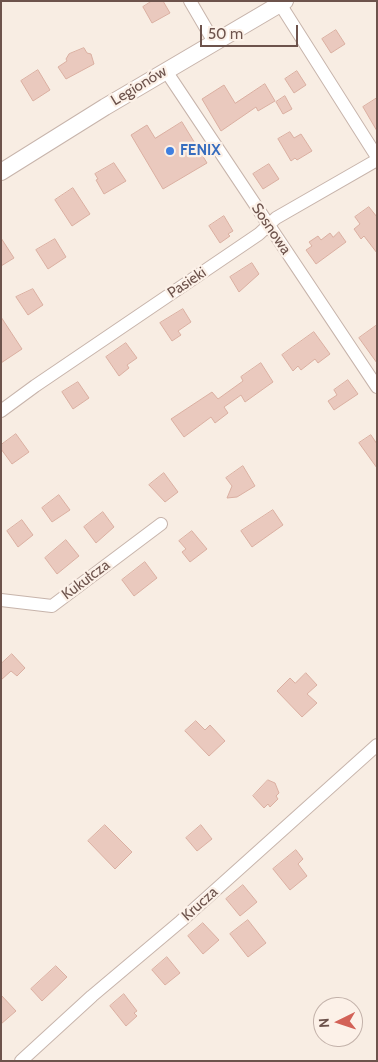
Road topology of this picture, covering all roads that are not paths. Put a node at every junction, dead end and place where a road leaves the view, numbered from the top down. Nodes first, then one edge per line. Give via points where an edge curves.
1 (190, 1) edge
2 (282, 3) edge
3 (214, 42) junction
4 (166, 70) junction
5 (377, 158) edge
6 (1, 172) edge
7 (268, 226) junction
8 (377, 387) edge
9 (1, 411) edge
10 (161, 524) dead end
11 (1, 600) edge
12 (377, 745) edge
13 (21, 1061) edge

1 - 3 street
2 - 3 street, Legionów
2 - 5 street, Legionów
3 - 4 street, Legionów
4 - 6 street, Legionów
4 - 7 street, Sosnowa
5 - 7 street, Pasieki via 276,218
7 - 8 street, Sosnowa
7 - 9 street, Pasieki
10 - 11 street, Kukułcza via 52,606
12 - 13 street, Krucza

